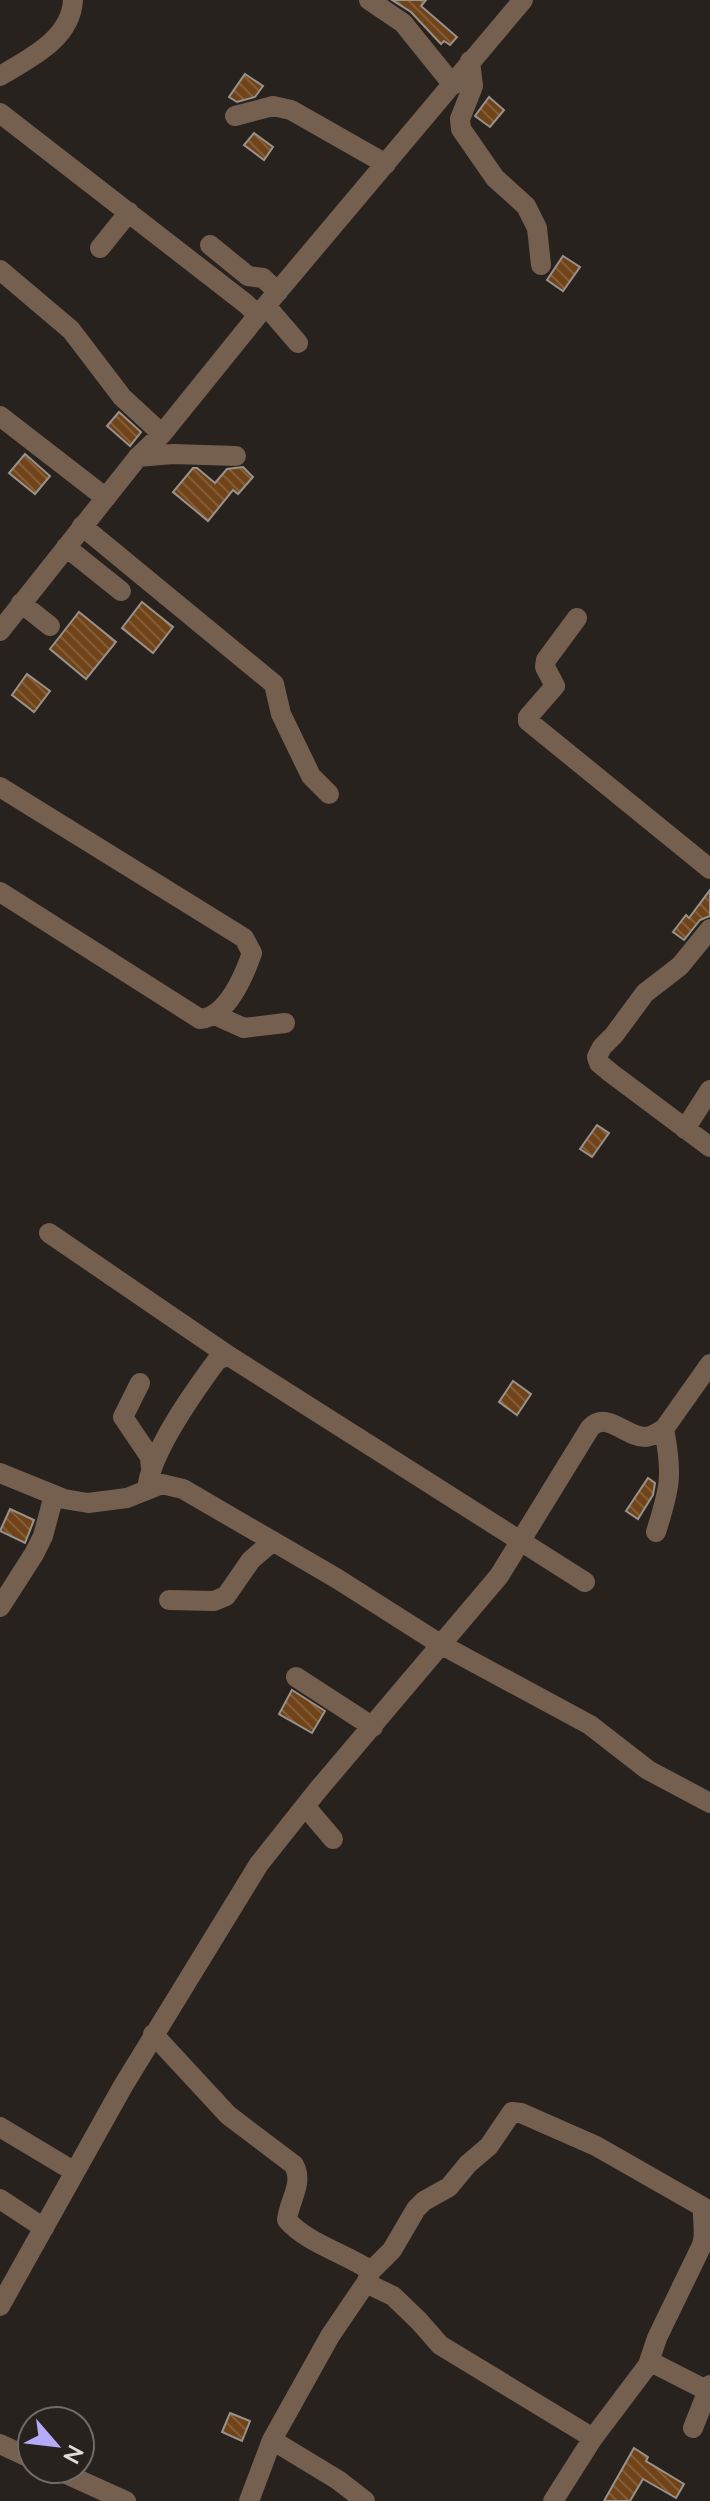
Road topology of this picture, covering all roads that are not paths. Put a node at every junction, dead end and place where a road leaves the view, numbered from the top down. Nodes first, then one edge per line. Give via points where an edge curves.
1 (73, 0) edge
2 (369, 0) edge
3 (523, 0) edge
4 (470, 61) junction
5 (0, 76) edge
6 (453, 85) junction
7 (0, 113) edge
8 (235, 116) dead end
9 (386, 164) junction
10 (129, 212) junction
11 (210, 245) dead end
12 (100, 248) dead end
13 (541, 265) dead end
14 (0, 270) edge
15 (267, 305) junction
16 (298, 343) dead end
17 (0, 416) edge
18 (162, 434) junction
19 (236, 456) dead end
20 (138, 457) junction
21 (106, 498) junction
22 (82, 526) junction
23 (66, 547) junction
24 (121, 591) dead end
25 (21, 603) junction
26 (577, 618) dead end
27 (50, 626) dead end
28 (0, 631) edge
29 (0, 787) edge
30 (329, 794) dead end
31 (710, 869) edge
32 (0, 892) edge
33 (710, 929) edge
34 (215, 1015) junction
35 (285, 1023) dead end
36 (710, 1090) edge
37 (685, 1129) junction
38 (710, 1147) edge
39 (49, 1233) dead end
40 (229, 1356) junction
41 (710, 1364) edge
42 (140, 1383) dead end
43 (664, 1429) junction
44 (151, 1469) junction
45 (0, 1473) edge
46 (147, 1490) junction
47 (54, 1495) junction
48 (656, 1532) dead end
49 (273, 1541) junction
50 (521, 1541) junction
51 (585, 1582) dead end
52 (169, 1600) dead end
53 (0, 1607) edge
54 (440, 1644) junction
55 (296, 1677) dead end
56 (373, 1727) junction
57 (710, 1803) edge
58 (305, 1806) junction
59 (333, 1839) dead end
60 (153, 2034) junction
61 (0, 2127) edge
62 (75, 2172) junction
63 (0, 2199) edge
64 (706, 2209) edge
65 (44, 2228) junction
66 (369, 2277) junction
67 (0, 2306) edge
68 (648, 2365) junction
69 (709, 2390) edge
70 (693, 2428) dead end
71 (593, 2438) junction
72 (272, 2440) junction
73 (90, 2485) edge
74 (126, 2501) edge
75 (249, 2501) edge
76 (365, 2501) edge
77 (553, 2501) edge

1 - 5 street via 70,20 59,35
2 - 6 street via 403,23
3 - 4 street
4 - 6 street
4 - 13 street via 473,86 461,129 495,178 526,206 537,228
6 - 9 street
7 - 10 street
8 - 9 street via 273,106 291,110
9 - 15 street
10 - 12 street
10 - 15 street
11 - 15 street via 248,276 263,278
14 - 18 street via 71,330 122,397
15 - 16 street
15 - 18 street
17 - 21 street
18 - 20 street
19 - 20 street
20 - 21 street
21 - 22 street
22 - 23 street
22 - 30 street via 274,684 296,746 311,776
23 - 24 street
23 - 25 street
25 - 27 street
25 - 28 street
26 - 31 street via 546,660 555,686 528,721
29 - 34 street via 244,938 252,953 246,971
32 - 34 street via 189,1013 200,1019
33 - 37 street via 680,966 645,993 597,1057
34 - 35 street via 244,1028
36 - 37 street
37 - 38 street
39 - 40 street
40 - 44 street via 218,1359 210,1370
40 - 50 street
41 - 43 street
42 - 44 street via 123,1417 150,1457
43 - 48 street via 670,1481
43 - 50 street via 642,1437 604,1420 596,1422
44 - 46 street
45 - 47 street
46 - 47 street via 88,1503
46 - 49 street via 162,1484 183,1489
47 - 53 street via 43,1536
49 - 52 street via 251,1560 226,1596 214,1601
49 - 54 street
50 - 51 street
50 - 54 street via 499,1576
54 - 56 street
54 - 57 street via 590,1725 648,1770
55 - 56 street
56 - 58 street
58 - 59 street
58 - 60 street via 259,1864
60 - 62 street
60 - 66 street via 228,2115 294,2165 298,2187 287,2220 295,2229 351,2258
61 - 62 street
62 - 65 street
63 - 65 street
64 - 66 street via 596,2146 512,2112 489,2146 449,2187 416,2209
64 - 68 street via 702,2245
65 - 67 street
66 - 71 street via 440,2345
66 - 72 street
68 - 69 street
68 - 71 street
69 - 70 street
71 - 77 street
72 - 75 street
72 - 76 street
73 - 74 street

